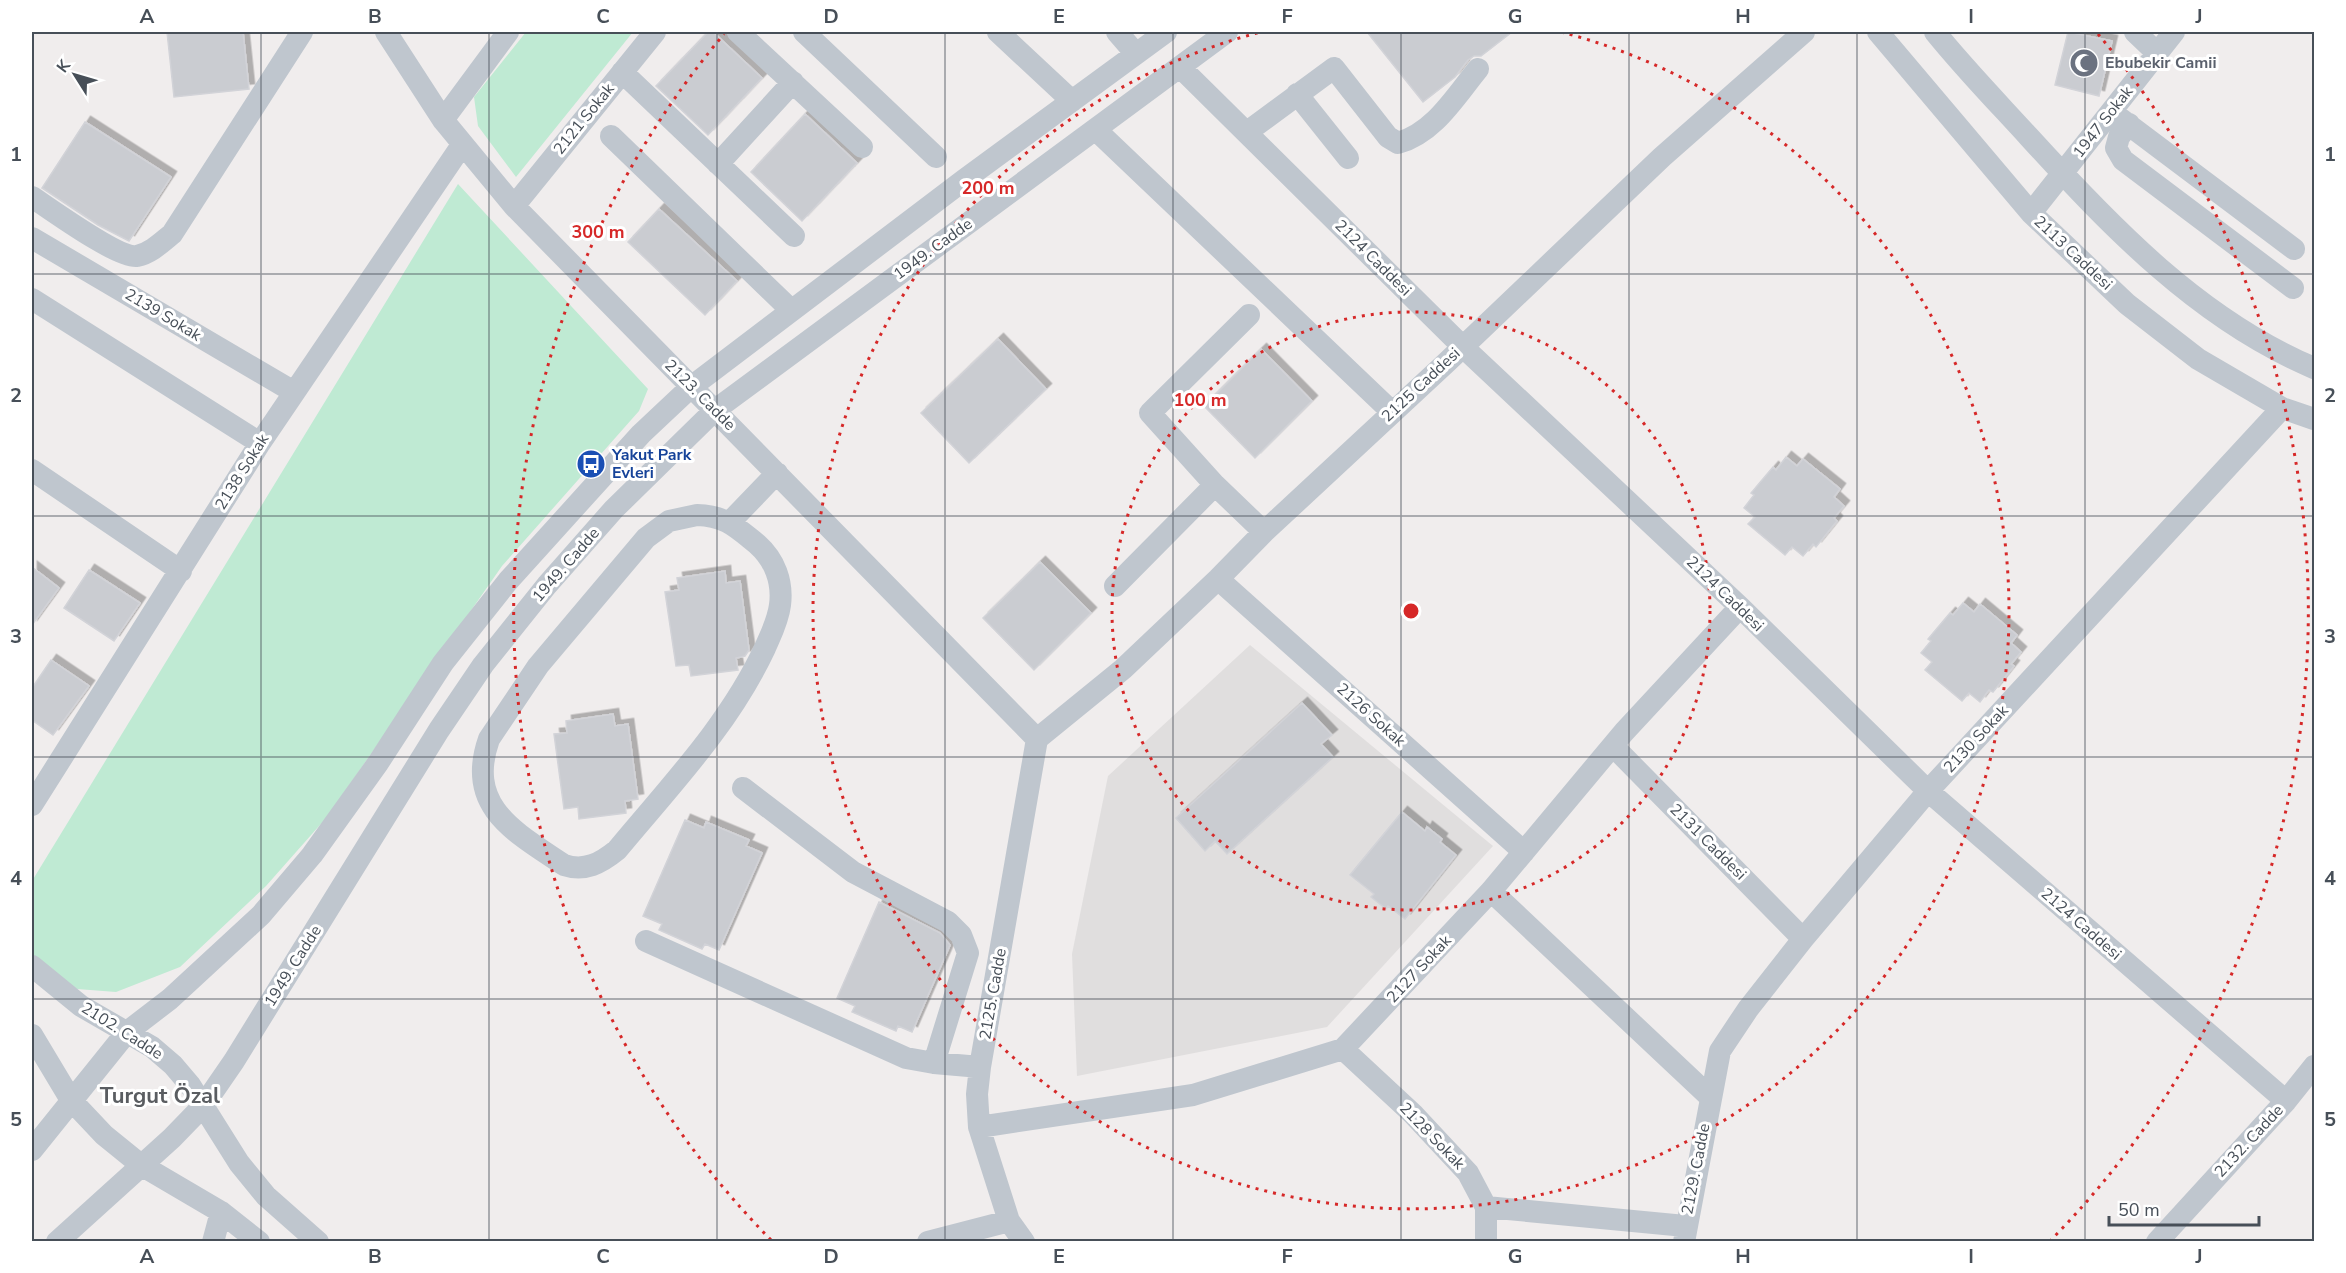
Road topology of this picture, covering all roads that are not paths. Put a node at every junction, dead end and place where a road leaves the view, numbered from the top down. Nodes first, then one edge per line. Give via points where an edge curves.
1 (303, 32) edge
2 (386, 32) edge
3 (508, 32) edge
4 (655, 32) edge
5 (738, 32) edge
6 (804, 32) edge
7 (998, 32) edge
8 (1117, 32) edge
9 (1166, 32) edge
10 (1227, 32) edge
11 (1804, 32) edge
12 (1878, 32) edge
13 (1935, 32) edge
14 (2135, 32) edge
15 (2174, 32) edge
16 (2157, 53) junction
17 (1136, 54) junction
18 (1180, 67) junction
19 (1478, 69) dead end
20 (622, 72) junction
21 (793, 82) junction
22 (1297, 94) junction
23 (1072, 101) junction
24 (2120, 118) junction
25 (443, 120) junction
26 (1096, 130) junction
27 (1246, 132) junction
28 (611, 136) dead end
29 (462, 145) junction
30 (862, 147) dead end
31 (936, 157) dead end
32 (1348, 158) dead end
33 (718, 164) junction
34 (2062, 174) junction
35 (32, 197) edge
36 (514, 206) junction
37 (2031, 213) junction
38 (794, 236) dead end
39 (32, 238) edge
40 (2294, 249) dead end
41 (2293, 288) dead end
42 (32, 299) edge
43 (791, 310) junction
44 (1249, 315) dead end
45 (1462, 346) junction
46 (2314, 368) edge
47 (691, 387) junction
48 (294, 392) junction
49 (2282, 408) junction
50 (715, 410) junction
51 (1392, 412) junction
52 (2314, 419) edge
53 (261, 443) junction
54 (32, 470) edge
55 (777, 473) junction
56 (1215, 485) junction
57 (730, 522) junction
58 (1264, 532) junction
59 (181, 571) junction
60 (1218, 579) junction
61 (1114, 586) dead end
62 (1740, 607) junction
63 (1037, 739) junction
64 (1613, 746) junction
65 (743, 788) dead end
66 (1928, 791) junction
67 (32, 805) edge
68 (1524, 852) junction
69 (1491, 891) junction
70 (1803, 939) junction
71 (646, 941) dead end
72 (32, 966) edge
73 (127, 1032) junction
74 (32, 1035) edge
75 (1343, 1049) junction
76 (934, 1063) junction
77 (2314, 1066) edge
78 (980, 1067) junction
79 (1710, 1097) junction
80 (71, 1100) junction
81 (2286, 1101) junction
82 (203, 1106) junction
83 (979, 1127) junction
84 (32, 1150) edge
85 (141, 1165) junction
86 (1486, 1207) junction
87 (221, 1212) junction
88 (1009, 1221) junction
89 (1685, 1234) edge
90 (57, 1242) edge
91 (213, 1242) edge
92 (259, 1242) edge
93 (318, 1242) edge
94 (928, 1242) edge
95 (1024, 1242) edge
96 (1486, 1242) edge
97 (2157, 1242) edge

1 - 35 street via 172,234 148,253 134,257 111,247
2 - 25 street, 2123. Cadde
3 - 25 street
4 - 20 street, 2121 Sokak
5 - 21 street
6 - 31 street
7 - 23 street
8 - 17 street
9 - 17 street, 1949. Cadde
10 - 18 street, 1949. Cadde
11 - 45 street, 2125 Caddesi via 1662,156
12 - 37 street, 2113 Caddesi
13 - 34 street
14 - 16 street
15 - 16 street, 1947 Sokak
16 - 24 street, 1947 Sokak
17 - 23 street, 1949. Cadde
18 - 26 street, 1949. Cadde
18 - 27 street, 2124 Caddesi
19 - 22 street via 1432,125 1413,139 1398,143 1388,137 1334,68
20 - 33 street
20 - 36 street, 2121 Sokak
21 - 30 street
21 - 33 street
22 - 27 street
22 - 32 street
23 - 43 street, 1949. Cadde
24 - 34 street, 1947 Sokak
24 - 40 street
24 - 41 street via 2116,148 2123,160
25 - 29 street, 2123. Cadde
26 - 50 street, 1949. Cadde
26 - 51 street
27 - 45 street, 2124 Caddesi
28 - 43 street
29 - 36 street, 2123. Cadde
29 - 48 street, 2138 Sokak
33 - 38 street
34 - 37 street, 1947 Sokak
34 - 46 street via 2169,278 2238,328
36 - 47 street, 2123. Cadde
37 - 49 street, 2113 Caddesi via 2127,304 2198,359
39 - 48 street, 2139 Sokak
42 - 53 street
43 - 47 street, 1949. Cadde
44 - 56 street via 1150,413
45 - 51 street, 2125 Caddesi
45 - 62 street, 2124 Caddesi
47 - 50 street, 2123. Cadde
47 - 73 street, 1949. Cadde via 641,434 508,581 443,663 312,855 268,906 170,999
48 - 53 street, 2138 Sokak
49 - 52 street, 2113 Caddesi
49 - 66 street, 2130 Sokak
50 - 55 street, 2123. Cadde
50 - 82 street, 1949. Cadde via 614,509 483,665
51 - 58 street, 2125 Caddesi
53 - 59 street, 2138 Sokak
54 - 59 street
55 - 57 street
55 - 63 street, 2123. Cadde
56 - 58 street
56 - 61 street
57 - 57 street via 709,516 683,517 669,521 646,538 538,666 489,739 483,777 495,812 512,830 564,865 574,868 595,864 617,850 708,741 757,665 777,620 779,580 766,552
58 - 60 street, 2125 Caddesi
59 - 67 street, 2138 Sokak
60 - 63 street, 2125 Caddesi via 1124,669
60 - 68 street, 2126 Sokak
62 - 64 street, 2127 Sokak
62 - 66 street, 2124 Caddesi
63 - 78 street, 2125. Cadde
64 - 68 street, 2127 Sokak
64 - 70 street, 2131 Caddesi
65 - 76 street via 853,872 948,922 961,935 968,953
66 - 70 street, 2130 Sokak
66 - 81 street, 2124 Caddesi
68 - 69 street, 2127 Sokak
69 - 75 street, 2127 Sokak
69 - 79 street
70 - 79 street, 2130 Sokak via 1720,1051
71 - 76 street via 906,1058
72 - 73 street, 2102. Cadde via 81,1006
73 - 80 street, 1949. Cadde
73 - 82 street, 2102. Cadde via 173,1065
74 - 80 street
75 - 83 street, 2127 Sokak via 1193,1095
75 - 86 street, 2128 Sokak via 1413,1114 1468,1173
76 - 78 street
77 - 81 street, 2132. Cadde
78 - 83 street, 2125. Cadde
79 - 89 street, 2129. Cadde
80 - 84 street, 1949. Cadde
80 - 85 street via 104,1135
81 - 97 street, 2132. Cadde
82 - 85 street, 1949. Cadde
82 - 93 street, 2102. Cadde via 239,1163 266,1196
83 - 88 street, 2125. Cadde
85 - 87 street
85 - 90 street, 1949. Cadde
86 - 89 street
86 - 96 street, 2128 Sokak
87 - 91 street
87 - 92 street
88 - 94 street
88 - 95 street, 2125. Cadde

